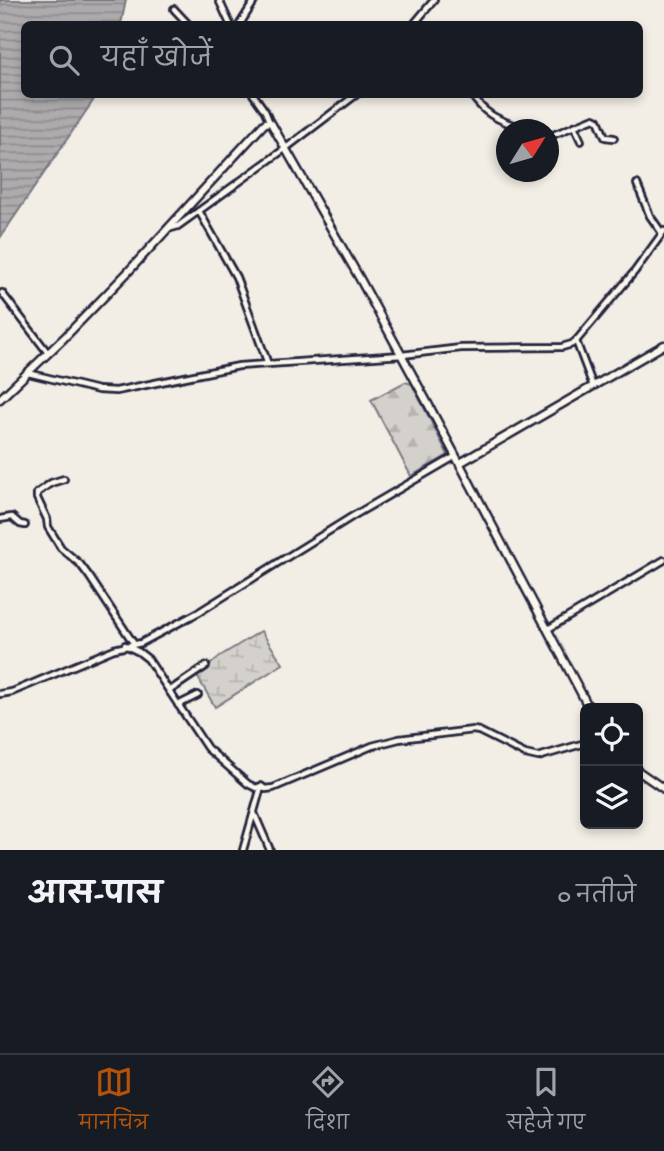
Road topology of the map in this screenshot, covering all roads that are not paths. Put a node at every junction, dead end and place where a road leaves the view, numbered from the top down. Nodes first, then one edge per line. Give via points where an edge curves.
1 (219, 0) edge
2 (255, 0) edge
3 (430, 2) edge
4 (174, 9) dead end
5 (185, 21) edge
6 (229, 21) edge
7 (242, 21) edge
8 (416, 21) edge
9 (256, 98) edge
10 (351, 98) edge
11 (474, 98) edge
12 (496, 119) edge
13 (271, 123) junction
14 (574, 126) junction
15 (559, 132) edge
16 (614, 138) dead end
17 (581, 141) dead end
18 (286, 148) junction
19 (637, 184) dead end
20 (199, 211) junction
21 (167, 229) junction
22 (663, 232) edge
23 (2, 293) dead end
24 (576, 341) junction
25 (664, 345) edge
26 (48, 353) junction
27 (402, 355) junction
28 (268, 364) junction
29 (27, 373) junction
30 (593, 386) junction
31 (2, 398) edge
32 (458, 460) junction
33 (64, 479) dead end
34 (0, 519) edge
35 (25, 525) dead end
36 (664, 560) edge
37 (548, 629) junction
38 (134, 644) junction
39 (125, 645) junction
40 (206, 666) dead end
41 (169, 691) junction
42 (0, 694) edge
43 (198, 695) dead end
44 (586, 703) edge
45 (178, 705) junction
46 (580, 744) edge
47 (643, 774) edge
48 (261, 786) junction
49 (664, 789) edge
50 (254, 812) junction
51 (243, 850) edge
52 (270, 850) edge

1 - 6 street
2 - 7 street
3 - 8 street
4 - 5 street
9 - 13 street
10 - 18 street
11 - 12 street
13 - 18 main road
13 - 21 main road via 264,124
14 - 15 street
14 - 16 street via 594,118 605,136
14 - 17 street
18 - 20 street
18 - 27 main road
19 - 22 street via 650,216
20 - 21 street via 176,228
20 - 28 street via 236,277
21 - 26 main road
22 - 24 street
23 - 26 street
24 - 27 street via 562,347 461,348
24 - 30 street
25 - 30 main road
26 - 29 main road
27 - 28 street
27 - 32 main road
28 - 29 street via 116,391
29 - 31 main road
30 - 32 main road
32 - 37 main road
32 - 38 street via 353,516 199,612
33 - 38 street via 37,495 48,527 61,548 80,564
34 - 35 street via 12,517
36 - 37 street
37 - 44 main road
38 - 39 street
39 - 41 street via 148,659
39 - 42 street
40 - 41 street
41 - 45 street
43 - 45 street
45 - 48 street via 210,752 248,784
46 - 48 street via 538,757 479,731 456,731 387,742 273,788
47 - 49 main road
48 - 50 street
50 - 51 street
50 - 52 street

